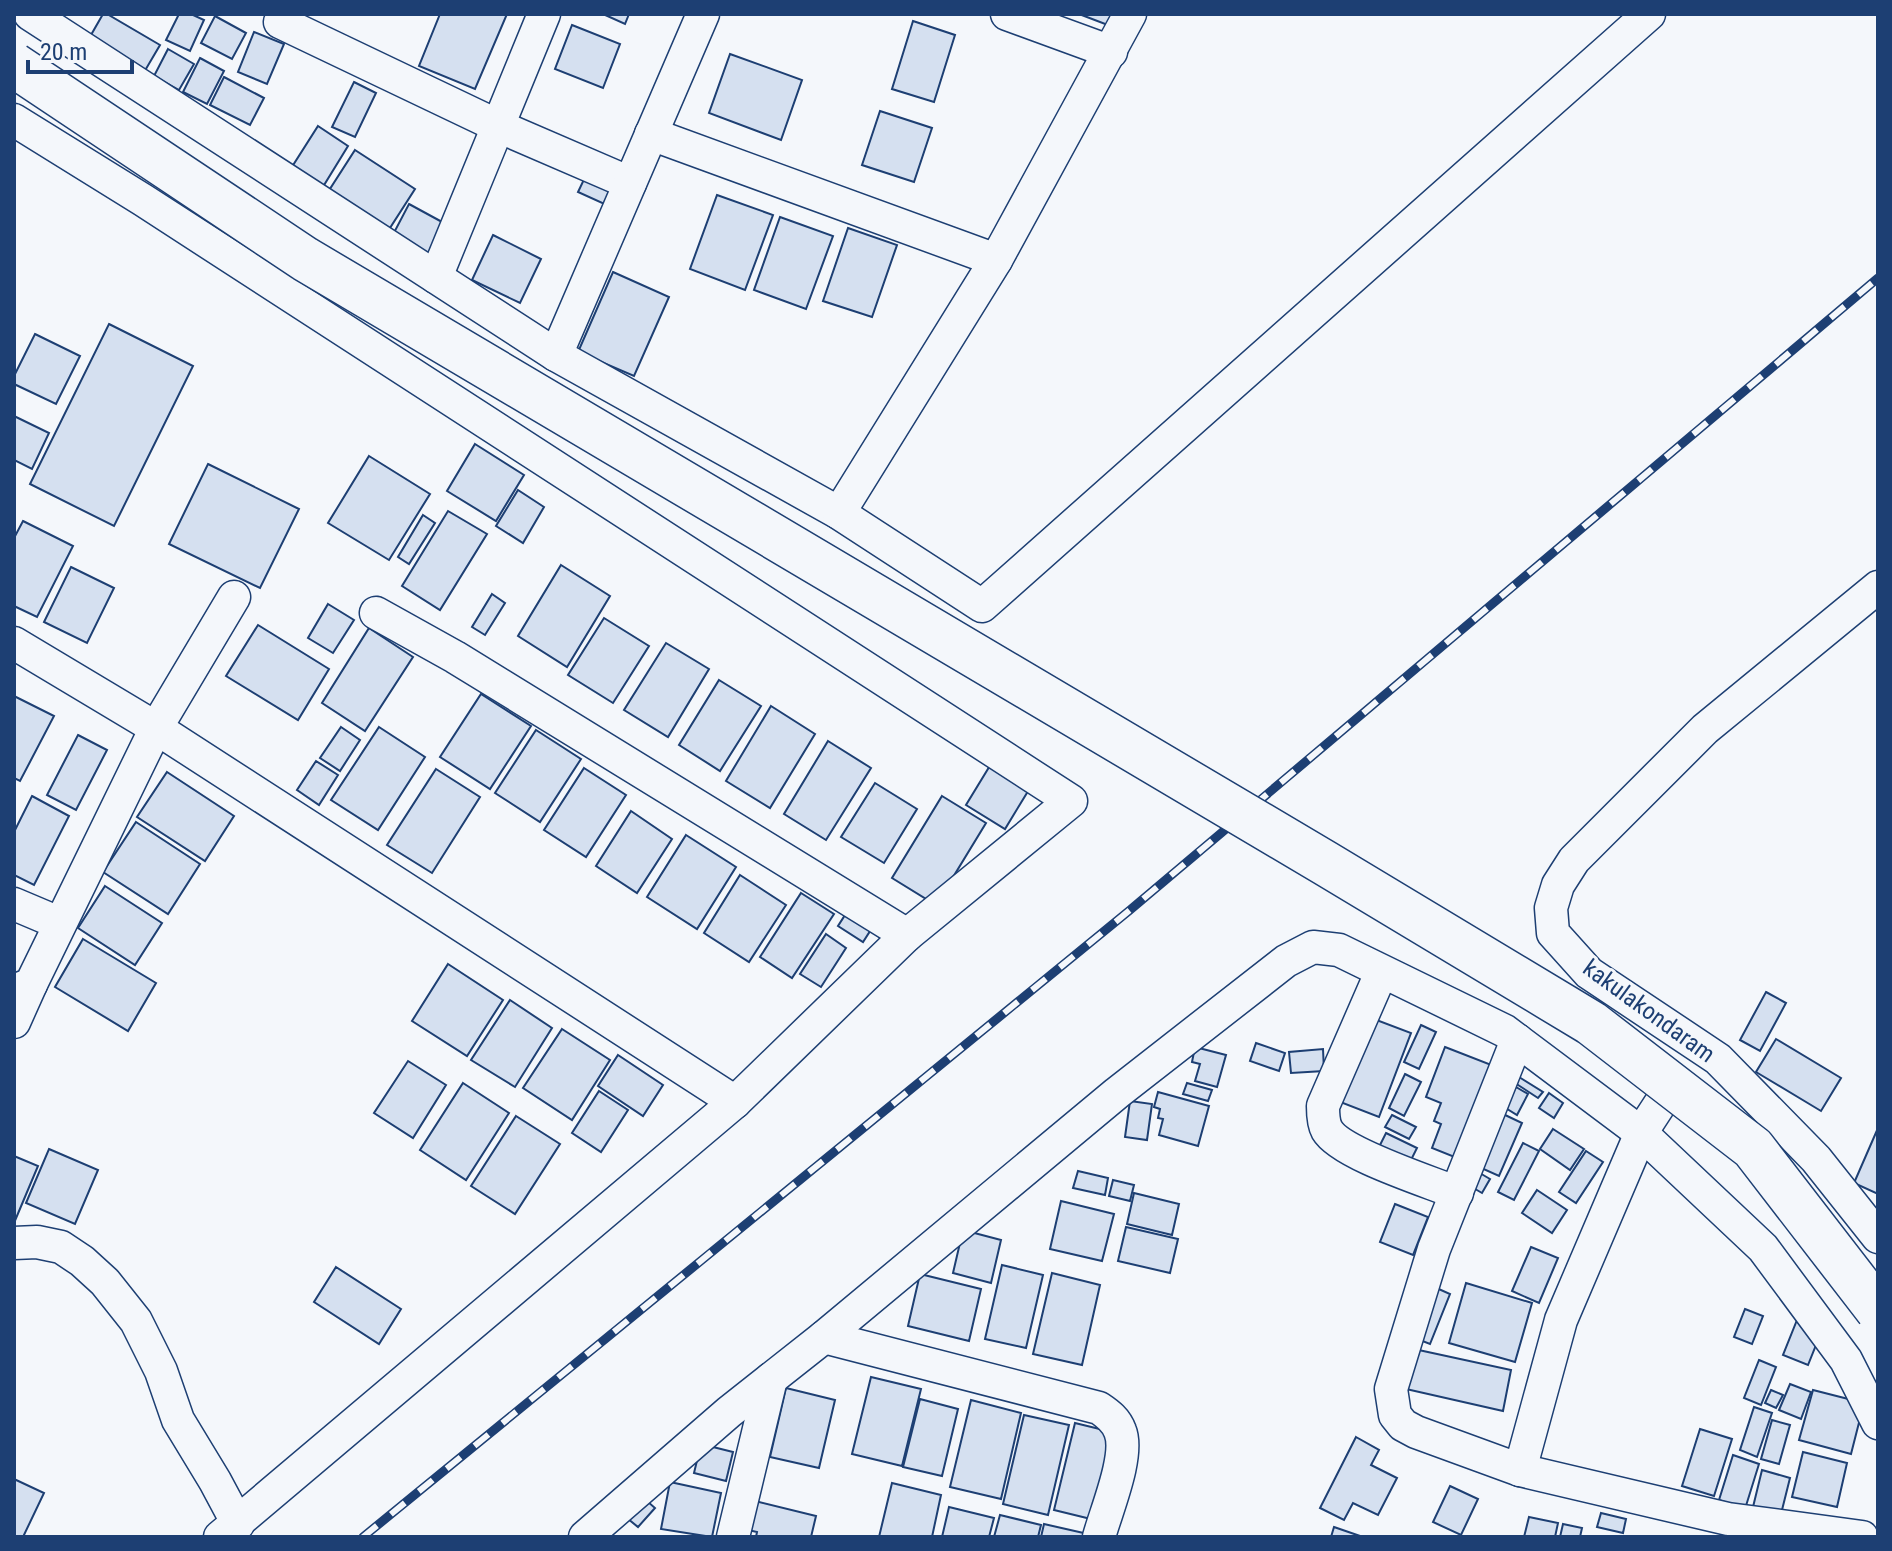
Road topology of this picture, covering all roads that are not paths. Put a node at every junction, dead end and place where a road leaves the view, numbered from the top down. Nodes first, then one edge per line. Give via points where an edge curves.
1 (30, 14) edge
2 (284, 14) edge
3 (544, 14) edge
4 (703, 14) edge
5 (1007, 14) edge
6 (1130, 14) edge
7 (1649, 14) edge
8 (65, 25) edge
9 (1111, 52) junction
10 (14, 65) edge
11 (14, 120) edge
12 (498, 126) junction
13 (651, 134) junction
14 (630, 183) junction
15 (996, 260) junction
16 (436, 277) junction
17 (556, 355) junction
18 (839, 513) junction
19 (1878, 587) edge
20 (234, 597) dead end
21 (376, 613) dead end
22 (14, 643) edge
23 (156, 728) junction
24 (14, 904) edge
25 (59, 923) junction
26 (907, 935) junction
27 (1381, 973) junction
28 (22, 988) edge
29 (14, 1022) edge
30 (1517, 1040) junction
31 (1671, 1087) junction
32 (735, 1102) junction
33 (1641, 1133) junction
34 (1457, 1193) junction
35 (1878, 1237) edge
36 (14, 1243) edge
37 (1878, 1310) edge
38 (824, 1337) junction
39 (771, 1379) junction
40 (1878, 1423) edge
41 (1520, 1470) junction
42 (229, 1531) edge
43 (585, 1537) edge
44 (733, 1537) edge
45 (1099, 1537) edge
46 (1862, 1537) edge

1 - 8 street
2 - 12 street via 280,22
3 - 12 street
4 - 13 street
5 - 9 street
6 - 9 street
7 - 18 street via 982,606
8 - 16 street
9 - 15 street
10 - 31 highway, bridge via 305,259 1591,1023
11 - 26 street via 1071,801
12 - 14 street
12 - 16 street
13 - 14 street
13 - 15 street
14 - 17 street
15 - 18 street
16 - 17 street
17 - 18 street
19 - 35 street, kakulakondaram via 1705,729 1574,860 1551,908 1553,933 1589,973 1718,1059 1816,1159
20 - 23 street
21 - 26 street
22 - 23 street
23 - 25 street
23 - 32 street
24 - 25 street
25 - 28 street
26 - 32 street
27 - 30 street
27 - 34 street via 1323,1106 1325,1128 1350,1150
27 - 38 street via 1325,947 1313,947 1286,961 1117,1093
28 - 29 street
30 - 33 street
30 - 34 street
31 - 33 street
31 - 37 highway, bridge via 1753,1148
32 - 42 street
33 - 40 street via 1763,1248 1846,1360
33 - 41 street via 1561,1320
34 - 41 street via 1434,1249 1391,1389 1392,1402 1403,1425
36 - 42 street via 61,1247 105,1282 128,1311 161,1371 178,1420 215,1481
38 - 39 street
38 - 45 street via 1099,1408 1121,1432 1123,1452
39 - 43 street
39 - 44 street
41 - 46 street via 1728,1519

